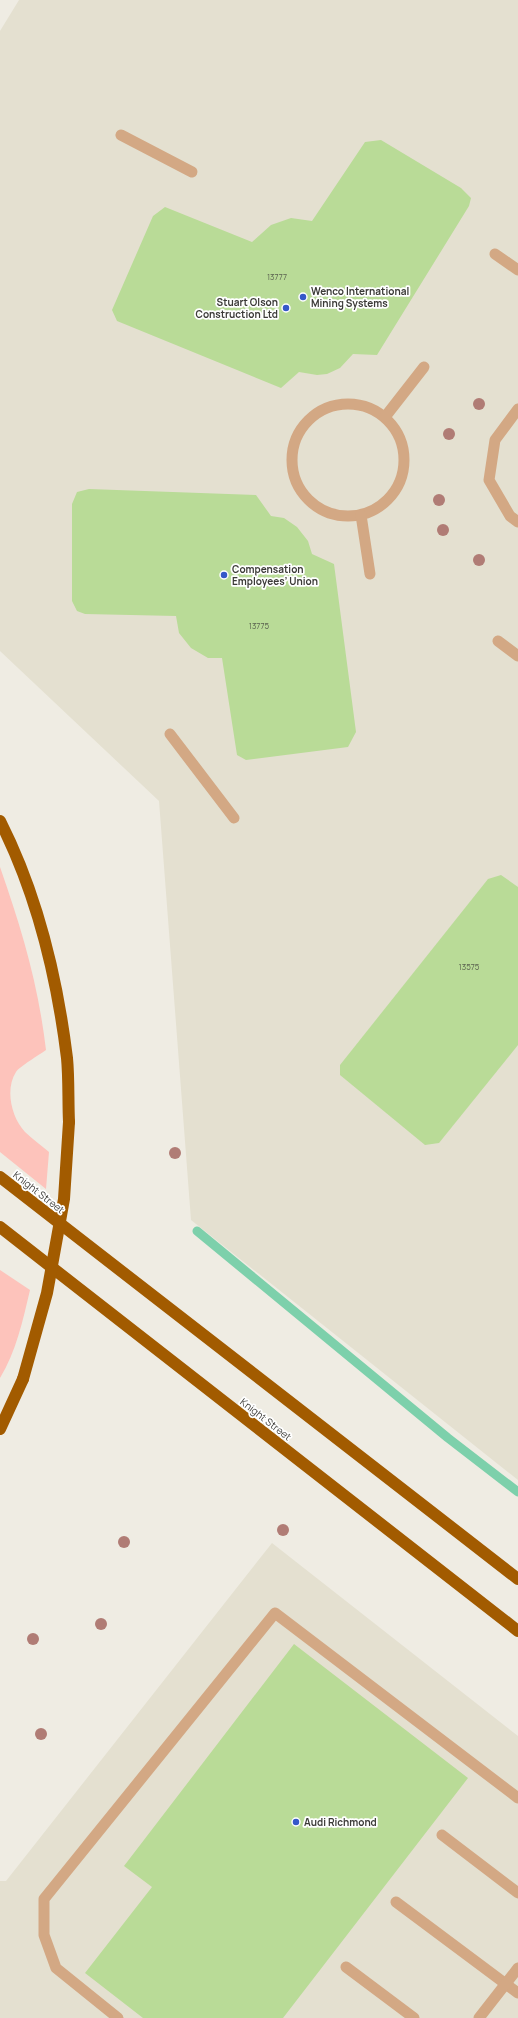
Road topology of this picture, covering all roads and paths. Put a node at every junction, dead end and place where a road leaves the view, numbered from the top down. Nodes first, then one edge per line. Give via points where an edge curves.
1 (121, 135) dead end
2 (192, 172) dead end
3 (495, 254) dead end
4 (518, 270) edge
5 (424, 367) dead end
6 (518, 409) edge
7 (385, 417) junction
8 (361, 515) junction
9 (518, 522) edge
10 (370, 574) dead end
11 (498, 641) dead end
12 (518, 656) edge
13 (170, 734) dead end
14 (234, 818) dead end
15 (0, 821) edge
16 (0, 1177) edge
17 (0, 1227) edge
18 (0, 1429) edge
19 (518, 1579) edge
20 (518, 1631) edge
21 (518, 1798) edge
22 (442, 1835) dead end
23 (518, 1893) edge
24 (396, 1902) dead end
25 (346, 1967) dead end
26 (518, 1968) edge
27 (506, 1984) junction
28 (518, 1993) edge
29 (118, 2018) edge
30 (414, 2018) edge
31 (479, 2018) edge

1 - 2 street
3 - 4 street
5 - 7 street
6 - 9 street via 495,440 489,480 510,516
7 - 8 street via 397,431 403,447 403,470 400,482 391,497 377,508
7 - 8 street via 369,407 350,403 331,405 314,414 300,428 292,446 291,465 296,484 307,500 323,511 341,516
8 - 10 street
11 - 12 street
13 - 14 street
15 - 18 highway, bridge via 20,863 57,994 67,1060 69,1122 64,1199 47,1293 23,1378
16 - 19 highway, Knight Street
17 - 20 highway, Knight Street
21 - 29 street via 275,1613 44,1899 44,1935 56,1968
22 - 23 street
24 - 27 street
25 - 30 street
26 - 27 street
27 - 28 street
27 - 31 street

